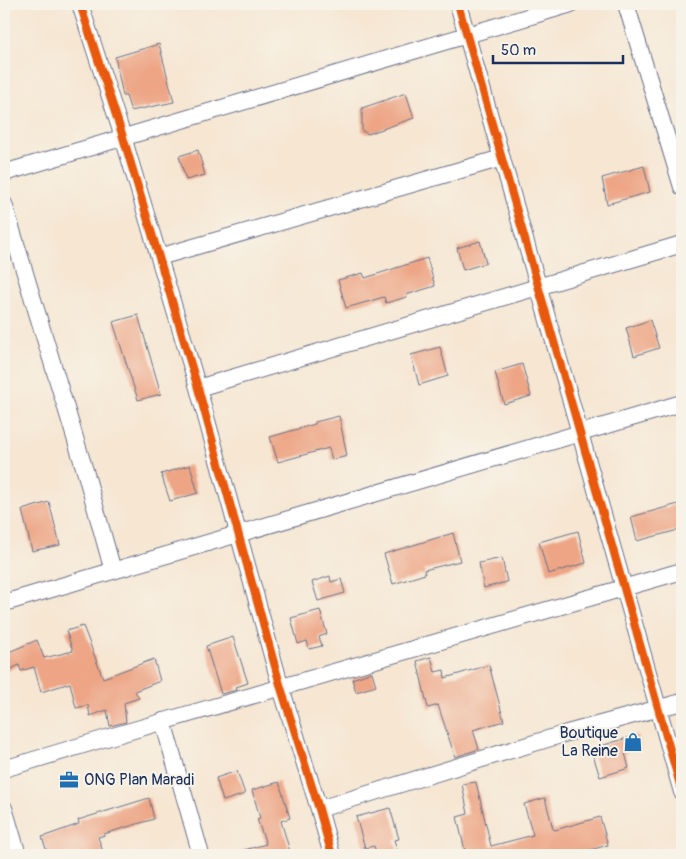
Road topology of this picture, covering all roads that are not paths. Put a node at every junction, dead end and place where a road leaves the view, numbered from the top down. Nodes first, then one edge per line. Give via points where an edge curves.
1 (80, 4) edge
2 (458, 4) edge
3 (572, 4) edge
4 (626, 4) edge
5 (467, 35) junction
6 (123, 137) junction
7 (502, 158) junction
8 (4, 173) edge
9 (682, 187) edge
10 (4, 204) edge
11 (682, 244) edge
12 (159, 258) junction
13 (539, 287) junction
14 (198, 388) junction
15 (682, 403) edge
16 (580, 433) junction
17 (238, 534) junction
18 (113, 571) junction
19 (682, 571) edge
20 (624, 589) junction
21 (4, 603) edge
22 (281, 688) junction
23 (682, 702) edge
24 (658, 708) junction
25 (163, 722) junction
26 (4, 769) edge
27 (682, 792) edge
28 (4, 808) edge
29 (319, 809) junction
30 (18, 855) edge
31 (201, 855) edge
32 (332, 855) edge

1 - 6 street
2 - 5 street
3 - 5 street
4 - 9 street
5 - 6 street
5 - 7 street
6 - 8 street
6 - 12 street
7 - 12 street
7 - 13 street
10 - 18 street
11 - 13 street
12 - 14 street
13 - 14 street
13 - 16 street
14 - 17 street
15 - 16 street
16 - 17 street
16 - 20 street
17 - 18 street
17 - 22 street
18 - 21 street
19 - 20 street
20 - 22 street
20 - 24 street
22 - 25 street
22 - 29 street
23 - 24 street
24 - 27 street
24 - 29 street
25 - 26 street
25 - 31 street
28 - 30 street
29 - 32 street

